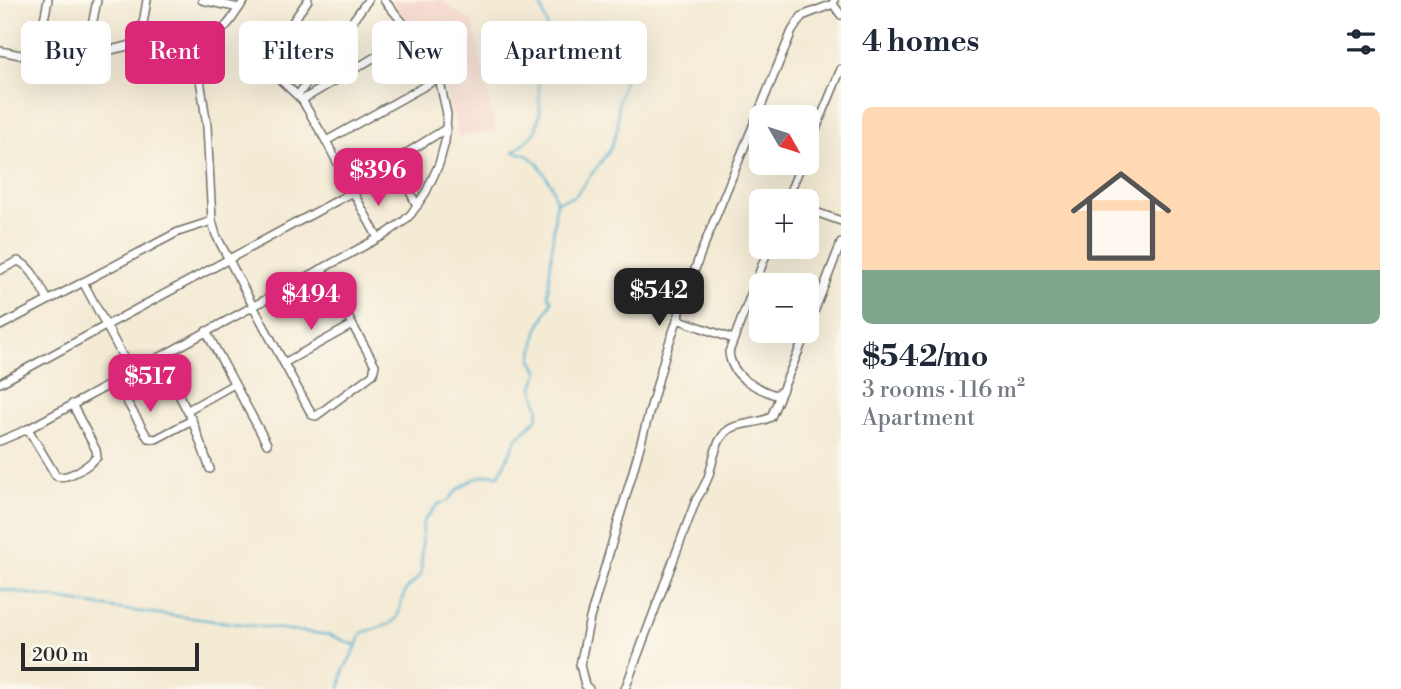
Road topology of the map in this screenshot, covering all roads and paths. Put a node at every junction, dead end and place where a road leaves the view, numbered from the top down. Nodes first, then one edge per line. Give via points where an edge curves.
1 (48, 0) edge
2 (97, 0) edge
3 (147, 0) edge
4 (202, 0) edge
5 (245, 0) edge
6 (308, 0) edge
7 (368, 0) edge
8 (384, 0) edge
9 (834, 2) edge
10 (239, 8) junction
11 (841, 15) edge
12 (44, 21) edge
13 (93, 21) edge
14 (403, 21) edge
15 (111, 50) edge
16 (0, 51) edge
17 (21, 56) edge
18 (372, 57) edge
19 (841, 69) edge
20 (428, 84) edge
21 (441, 84) edge
22 (300, 97) junction
23 (819, 122) edge
24 (447, 128) junction
25 (326, 141) junction
26 (354, 192) junction
27 (417, 206) junction
28 (819, 213) edge
29 (212, 221) junction
30 (841, 221) edge
31 (378, 238) junction
32 (841, 243) edge
33 (229, 259) junction
34 (764, 259) edge
35 (321, 269) junction
36 (0, 270) edge
37 (83, 282) junction
38 (48, 300) junction
39 (819, 300) edge
40 (253, 306) junction
41 (677, 318) junction
42 (106, 325) junction
43 (352, 325) junction
44 (0, 326) edge
45 (206, 331) junction
46 (733, 339) junction
47 (802, 343) edge
48 (159, 358) junction
49 (284, 363) junction
50 (131, 372) junction
51 (116, 381) junction
52 (0, 383) edge
53 (234, 384) junction
54 (783, 390) junction
55 (72, 404) junction
56 (188, 410) junction
57 (192, 420) junction
58 (28, 429) junction
59 (0, 441) edge
60 (267, 444) dead end
61 (210, 469) dead end
62 (589, 689) edge
63 (625, 689) edge

1 - 12 street
2 - 13 street
3 - 15 street via 138,40
4 - 10 street
5 - 10 street
6 - 22 street via 267,60 275,76
7 - 22 street
8 - 14 street
9 - 11 street
9 - 41 street via 802,16 792,31
10 - 29 street via 198,58
16 - 17 street
18 - 22 street
19 - 23 street
20 - 25 street
21 - 24 street
22 - 25 street
24 - 27 street via 439,164
24 - 27 street via 397,159
25 - 26 street
26 - 31 street
26 - 33 street
27 - 31 street
28 - 30 street
29 - 33 street
29 - 37 street via 178,232
31 - 35 street
32 - 39 street
33 - 40 street
33 - 42 street
34 - 46 street
35 - 40 street
35 - 43 street
36 - 38 street via 23,263
37 - 38 street
37 - 42 street
38 - 44 street
40 - 45 street
40 - 49 street
41 - 46 street
41 - 62 street via 590,618 580,665
42 - 50 street
42 - 52 street
43 - 49 street
43 - 49 street via 375,365 373,374 316,416
45 - 48 street
45 - 53 street
46 - 54 street via 730,362 740,376 775,394
47 - 54 street
48 - 50 street
48 - 56 street
50 - 51 street
51 - 55 street
51 - 57 street via 148,438 156,439
53 - 56 street
53 - 60 street
54 - 63 street via 771,417 731,427 718,444
55 - 58 street
55 - 58 street via 97,457 67,476 55,476
56 - 57 street
57 - 61 street
58 - 59 street

